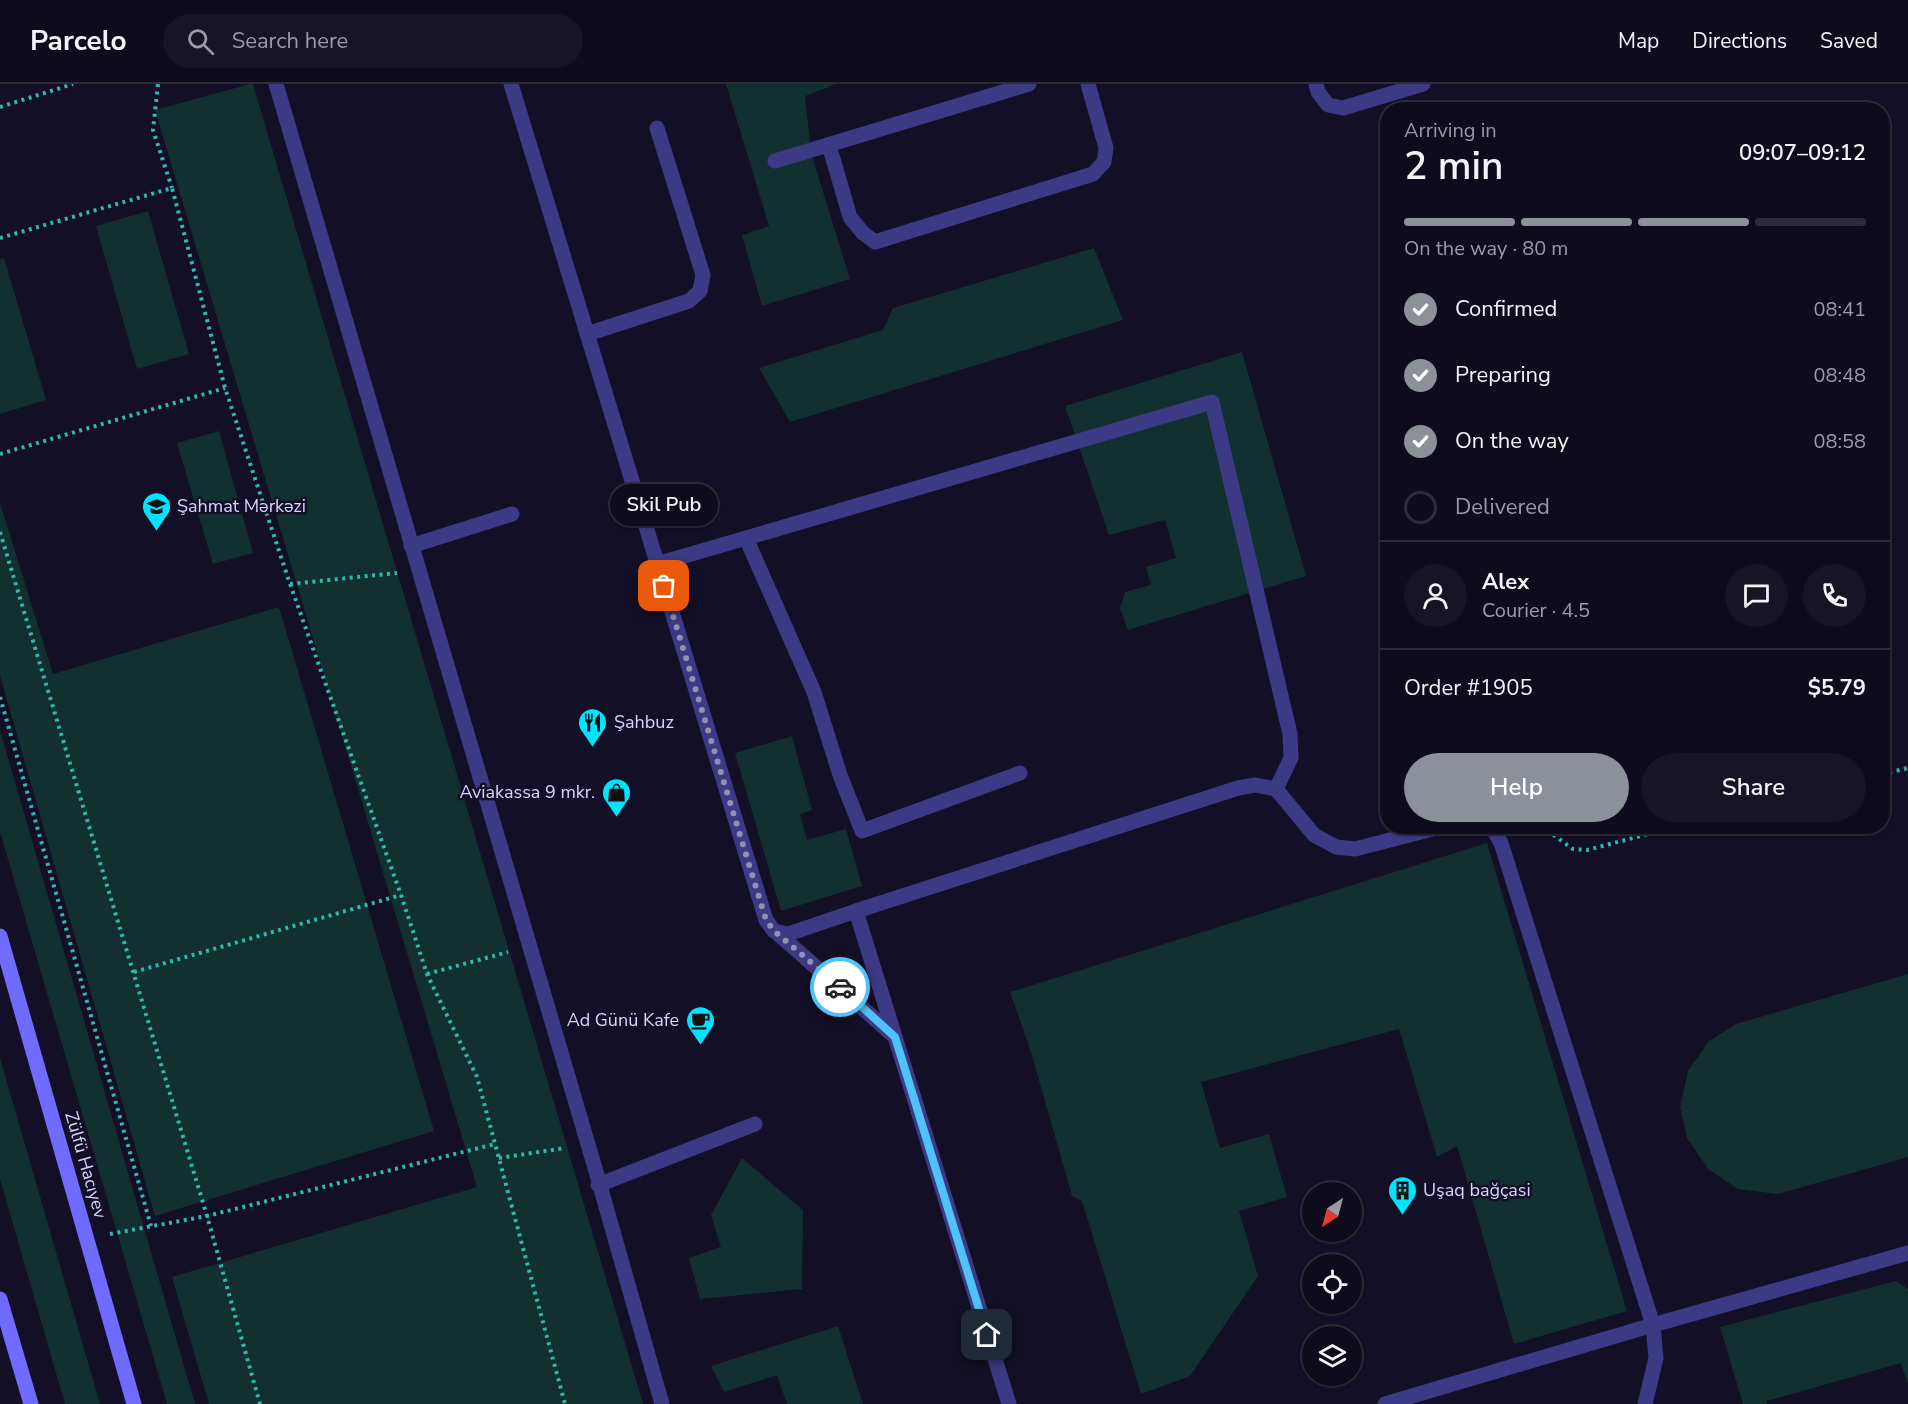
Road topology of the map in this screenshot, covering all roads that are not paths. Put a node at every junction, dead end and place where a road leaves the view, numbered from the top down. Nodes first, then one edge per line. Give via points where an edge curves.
1 (276, 84) edge
2 (511, 84) edge
3 (1029, 84) edge
4 (1088, 84) edge
5 (1316, 84) edge
6 (1423, 84) edge
7 (657, 128) dead end
8 (829, 145) junction
9 (775, 161) dead end
10 (587, 334) junction
11 (512, 514) dead end
12 (746, 538) junction
13 (411, 546) junction
14 (657, 564) junction
15 (1020, 774) dead end
16 (1276, 789) junction
17 (1413, 834) edge
18 (1496, 834) edge
19 (856, 911) junction
20 (774, 931) junction
21 (0, 936) edge
22 (895, 1037) junction
23 (755, 1124) dead end
24 (598, 1185) junction
25 (1908, 1253) edge
26 (0, 1299) edge
27 (1653, 1325) junction
28 (31, 1404) edge
29 (134, 1404) edge
30 (662, 1404) edge
31 (1009, 1404) edge
32 (1385, 1404) edge
33 (1645, 1404) edge

1 - 13 street
2 - 10 street
3 - 8 street
4 - 8 street via 1106,148 1104,162 1093,174 875,242 850,217
5 - 6 street via 1328,105 1343,108
7 - 10 street via 704,275 700,291 689,301
8 - 9 street
10 - 14 street
11 - 13 street
12 - 14 street
12 - 15 street via 814,692 862,831
12 - 16 street via 1212,402 1290,734 1291,758
13 - 24 street
14 - 20 street via 766,920
16 - 17 street via 1314,835 1336,847 1355,849
16 - 19 street via 1255,785 1238,788
18 - 27 street
19 - 20 street via 788,934
19 - 22 street
20 - 22 street
21 - 29 main road, Zülfü Hacıyev
22 - 31 street
23 - 24 street
24 - 30 street
25 - 27 street
26 - 28 main road
27 - 32 street
27 - 33 street via 1656,1358

